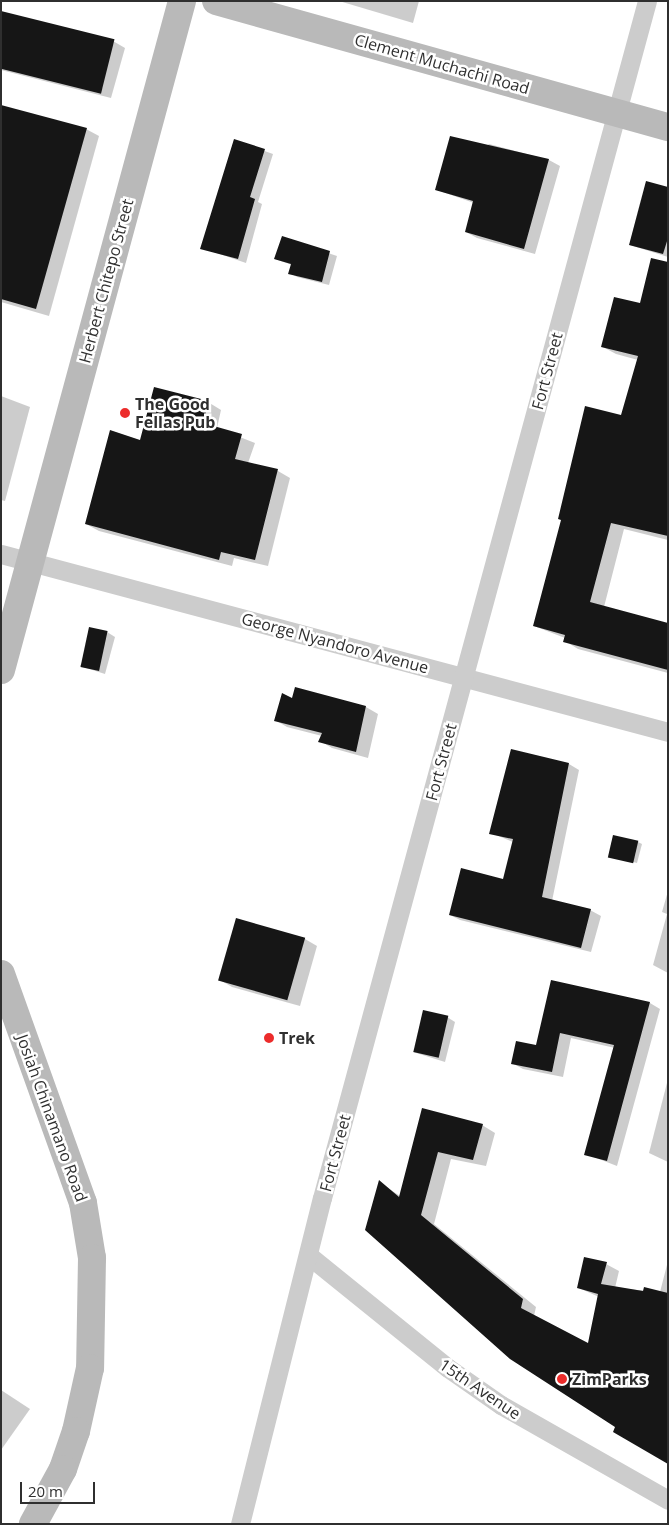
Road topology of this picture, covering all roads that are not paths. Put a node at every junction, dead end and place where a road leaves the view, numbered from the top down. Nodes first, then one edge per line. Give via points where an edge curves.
1 (182, 1) edge
2 (216, 1) edge
3 (647, 1) edge
4 (617, 113) junction
5 (668, 127) edge
6 (1, 554) edge
7 (30, 562) junction
8 (1, 670) edge
9 (464, 677) junction
10 (668, 732) edge
11 (1, 974) edge
12 (308, 1255) junction
13 (668, 1500) edge
14 (33, 1524) edge
15 (240, 1524) edge

1 - 7 street, Herbert Chitepo Street
2 - 4 street, Clement Muchachi Road
3 - 4 street, Fort Street
4 - 5 street, Clement Muchachi Road
4 - 9 street, Fort Street
6 - 7 street, George Nyandoro Avenue
7 - 8 street
7 - 9 street, George Nyandoro Avenue
9 - 10 street, George Nyandoro Avenue
9 - 12 street, Fort Street
11 - 14 street, Josiah Chinamano Road via 83,1204 92,1258 90,1368 76,1431 63,1469
12 - 13 street, 15th Avenue via 448,1368 501,1405
12 - 15 street, Fort Street

